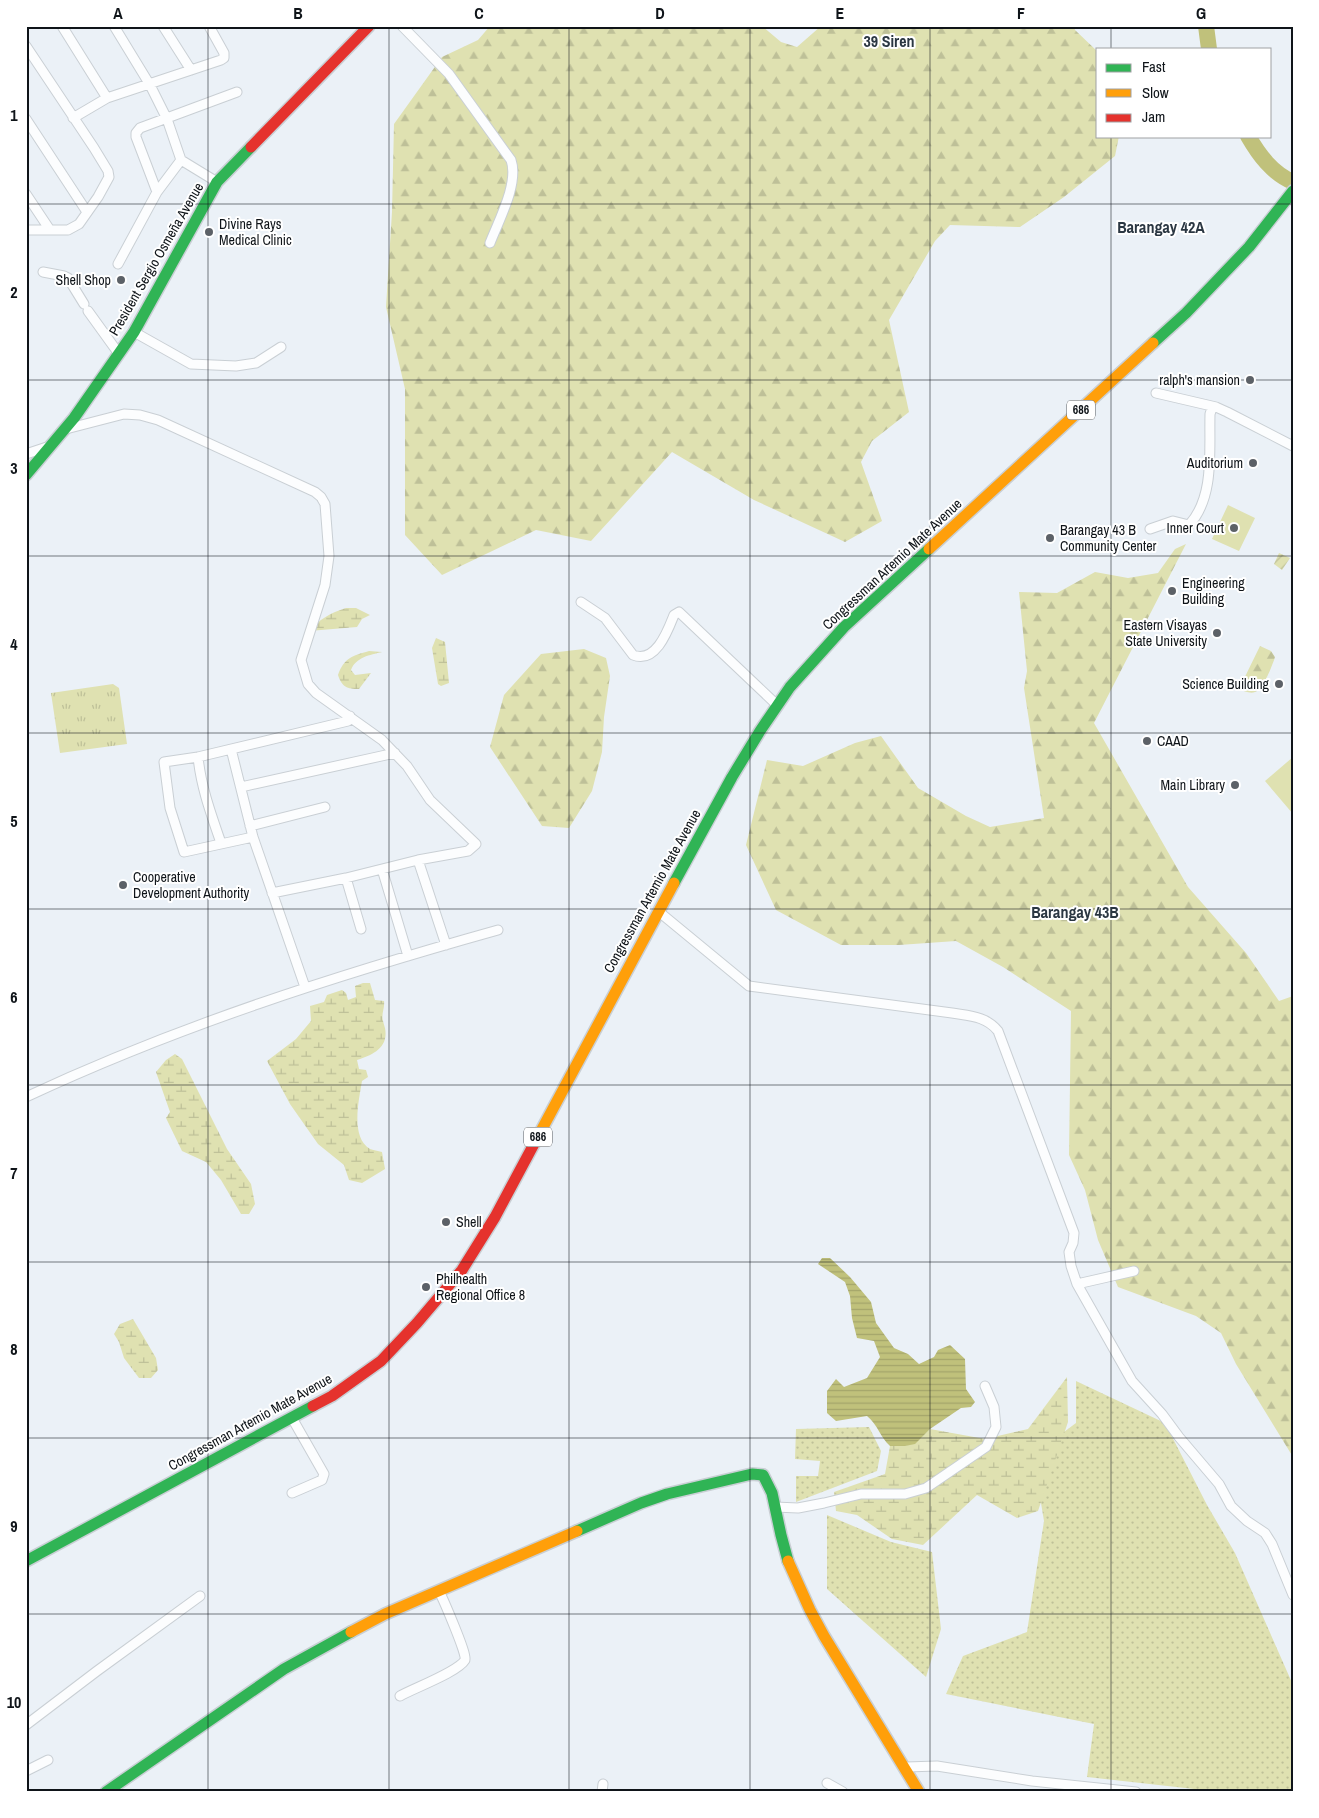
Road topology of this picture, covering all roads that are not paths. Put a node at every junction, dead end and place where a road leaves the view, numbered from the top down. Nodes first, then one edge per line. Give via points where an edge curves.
1 (62, 26) edge
2 (114, 26) edge
3 (163, 26) edge
4 (209, 26) edge
5 (369, 26) edge
6 (402, 26) edge
7 (26, 46) edge
8 (191, 70) junction
9 (150, 85) junction
10 (237, 92) dead end
11 (107, 98) junction
12 (73, 118) junction
13 (26, 119) edge
14 (167, 119) junction
15 (181, 160) junction
16 (217, 182) junction
17 (1293, 190) edge
18 (157, 192) junction
19 (26, 194) edge
20 (87, 212) junction
21 (26, 230) edge
22 (50, 230) junction
23 (490, 243) dead end
24 (118, 264) dead end
25 (43, 272) dead end
26 (134, 332) junction
27 (281, 347) dead end
28 (119, 354) junction
29 (1156, 394) dead end
30 (1216, 407) junction
31 (66, 429) junction
32 (52, 446) junction
33 (1293, 446) edge
34 (26, 454) edge
35 (26, 475) edge
36 (1150, 528) dead end
37 (581, 602) dead end
38 (777, 705) junction
39 (350, 716) junction
40 (230, 749) junction
41 (395, 753) junction
42 (198, 757) junction
43 (241, 787) junction
44 (325, 807) dead end
45 (250, 826) junction
46 (252, 837) junction
47 (221, 843) junction
48 (418, 860) junction
49 (382, 869) junction
50 (346, 878) junction
51 (272, 892) junction
52 (658, 911) junction
53 (361, 929) dead end
54 (498, 930) dead end
55 (446, 945) junction
56 (408, 956) junction
57 (305, 987) junction
58 (26, 1097) edge
59 (1134, 1271) dead end
60 (1077, 1284) junction
61 (985, 1386) dead end
62 (292, 1418) junction
63 (292, 1493) dead end
64 (775, 1507) junction
65 (26, 1561) edge
66 (439, 1591) junction
67 (1293, 1595) edge
68 (200, 1596) dead end
69 (400, 1696) dead end
70 (26, 1725) edge
71 (48, 1760) dead end
72 (906, 1767) junction
73 (26, 1771) edge
74 (827, 1783) dead end
75 (106, 1792) edge
76 (843, 1792) edge
77 (920, 1792) edge
78 (1136, 1792) edge

1 - 11 street
2 - 9 street
3 - 8 street
4 - 8 street via 224,58
5 - 16 main road, President Sergio Osmeña Avenue
6 - 23 street via 449,74 511,160 513,178
7 - 12 street
8 - 9 street
9 - 11 street
9 - 14 street
10 - 14 street
11 - 12 street
12 - 20 street via 99,155 109,177
13 - 20 street
14 - 15 street
14 - 18 street via 140,128 136,133
15 - 16 street
15 - 18 street
16 - 26 main road, President Sergio Osmeña Avenue
17 - 38 main road, Congressman Artemio Mate Avenue / 686 via 1249,247 1179,320 844,628
18 - 24 street
19 - 22 street
20 - 22 street via 79,224 68,230
21 - 22 street
25 - 28 street via 68,278
26 - 27 street via 191,364 236,366 256,363
26 - 28 main road, President Sergio Osmeña Avenue
28 - 31 main road, President Sergio Osmeña Avenue
29 - 30 street
30 - 33 street
30 - 36 street via 1210,414 1207,485 1203,502 1190,525 1173,521
31 - 32 main road, President Sergio Osmeña Avenue
31 - 39 street via 124,414 140,414 321,497 325,504 330,556 302,666 308,684 316,693
32 - 34 street
32 - 35 main road, President Sergio Osmeña Avenue
37 - 38 street via 605,618 633,655 638,657 658,648 674,614 679,612
38 - 52 main road, Congressman Artemio Mate Avenue / 686 via 736,770
39 - 40 street via 348,721
39 - 41 street
40 - 42 street
40 - 43 street
41 - 43 street
41 - 48 street via 430,800 476,844 468,851
42 - 47 street via 206,801
42 - 47 street via 164,762 170,808 184,852
43 - 45 street
44 - 45 street
45 - 46 street
46 - 47 street
46 - 51 street
48 - 49 street
48 - 55 street
49 - 50 street
49 - 56 street
50 - 51 street
50 - 53 street
51 - 57 street
52 - 60 street via 749,986 952,1013 992,1023 998,1031 1074,1233 1074,1243 1069,1252
52 - 62 main road, Congressman Artemio Mate Avenue / 686 via 495,1216 462,1270 381,1361 332,1396
54 - 55 street
55 - 56 street
56 - 57 street
57 - 58 street via 167,1036
59 - 60 street
60 - 67 street via 1132,1381 1219,1484 1231,1506 1265,1533
61 - 64 street via 994,1407 996,1427 986,1447 926,1488 905,1494 848,1496 798,1508
62 - 63 street via 324,1474 322,1480
62 - 65 main road, Congressman Artemio Mate Avenue / 686
64 - 66 main road via 763,1474 731,1478 641,1503
64 - 72 main road via 789,1564 821,1633
66 - 69 street via 466,1660
66 - 75 main road via 385,1614 284,1669
68 - 70 street
71 - 73 street
72 - 77 main road
72 - 78 street via 945,1767 1032,1781
74 - 76 street

